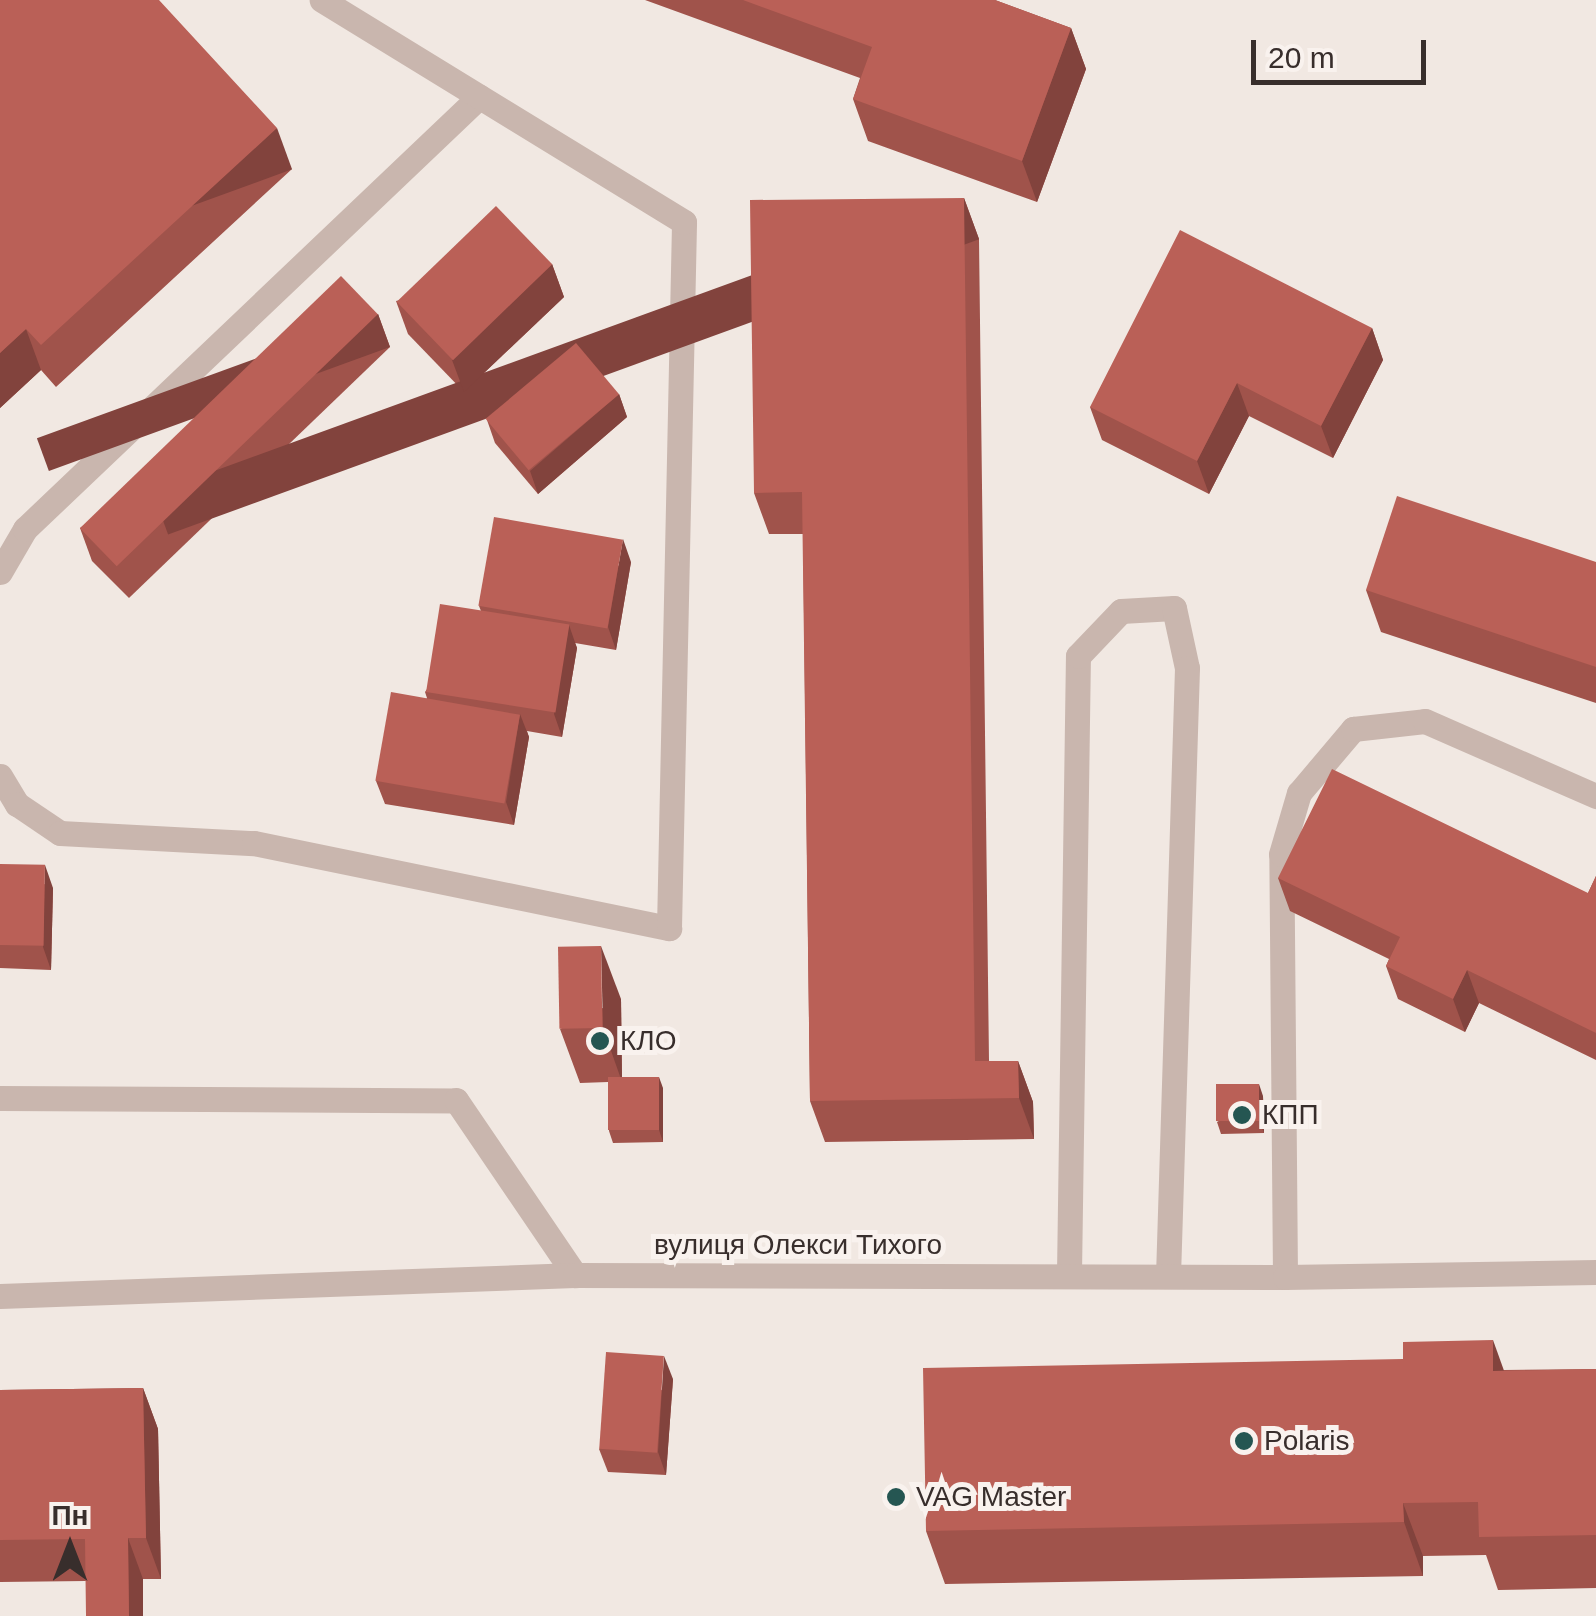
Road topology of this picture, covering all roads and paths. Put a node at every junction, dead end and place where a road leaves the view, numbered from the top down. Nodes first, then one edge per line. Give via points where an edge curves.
1 (322, 0) edge
2 (478, 97) junction
3 (0, 572) edge
4 (0, 776) edge
5 (1596, 796) edge
6 (0, 1098) edge
7 (1596, 1272) edge
8 (1069, 1274) junction
9 (575, 1275) junction
10 (1168, 1275) junction
11 (1285, 1277) junction
12 (0, 1296) edge

1 - 2 street
2 - 3 street via 26,530
2 - 4 street via 684,222 669,928 254,842 60,833 17,804
5 - 11 street via 1425,721 1353,729 1299,793 1281,854
6 - 9 street via 456,1100
7 - 11 street, вулиця Олекси Тихого
8 - 9 street, вулиця Олекси Тихого
8 - 10 street, вулиця Олекси Тихого
8 - 10 street via 1078,656 1121,611 1174,608 1187,668
9 - 12 street, вулиця Олекси Тихого
10 - 11 street, вулиця Олекси Тихого

